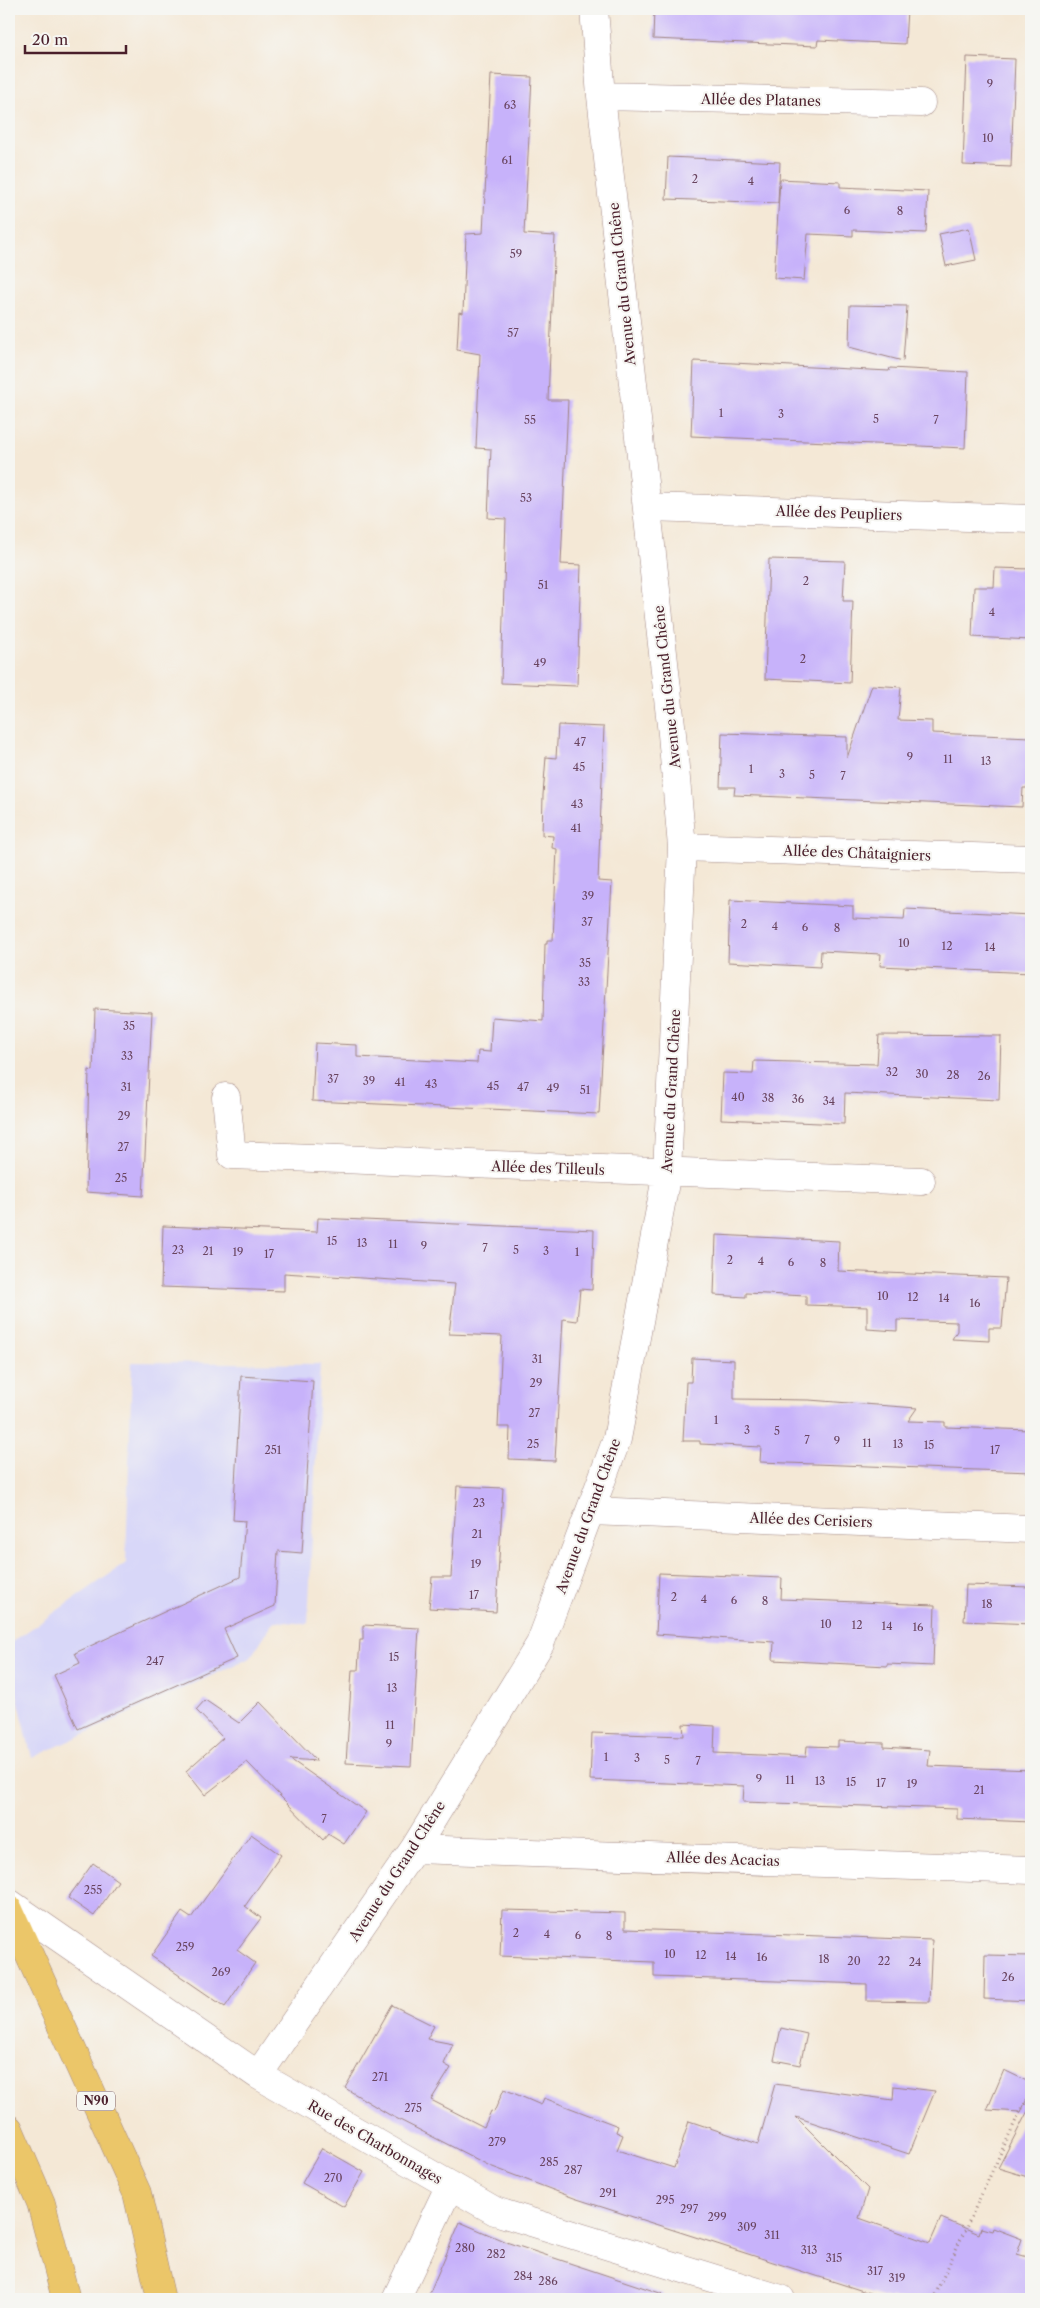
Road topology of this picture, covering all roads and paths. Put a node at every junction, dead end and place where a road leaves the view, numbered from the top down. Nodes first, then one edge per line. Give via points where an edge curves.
1 (594, 9) edge
2 (601, 96) junction
3 (921, 103) dead end
4 (647, 506) junction
5 (1031, 519) edge
6 (682, 848) junction
7 (1031, 859) edge
8 (226, 1096) dead end
9 (667, 1172) junction
10 (921, 1181) dead end
11 (590, 1511) junction
12 (1031, 1529) edge
13 (414, 1849) junction
14 (1031, 1870) edge
15 (9, 1903) edge
16 (9, 1910) edge
17 (258, 2076) junction
18 (1031, 2092) edge
19 (9, 2129) edge
20 (450, 2185) junction
21 (66, 2299) edge
22 (162, 2299) edge
23 (396, 2299) edge
24 (781, 2299) edge
25 (933, 2299) edge

1 - 2 street, Avenue du Grand Chêne
2 - 3 street, Allée des Platanes
2 - 4 street, Avenue du Grand Chêne
4 - 5 street, Allée des Peupliers
4 - 6 street, Avenue du Grand Chêne
6 - 7 street, Allée des Châtaigniers
6 - 9 street, Avenue du Grand Chêne
8 - 9 street, Allée des Tilleuls via 232,1154
9 - 10 street, Allée des Tilleuls
9 - 11 street, Avenue du Grand Chêne via 617,1439
11 - 12 street, Allée des Cerisiers
11 - 13 street, Avenue du Grand Chêne via 540,1644
13 - 14 street, Allée des Acacias
13 - 17 street, Avenue du Grand Chêne
15 - 17 street, Rue des Charbonnages
16 - 22 highway, N90 via 137,2193
17 - 20 street, Rue des Charbonnages
18 - 25 path
19 - 21 highway via 41,2202
20 - 23 street
20 - 24 street, Rue des Charbonnages via 495,2211

